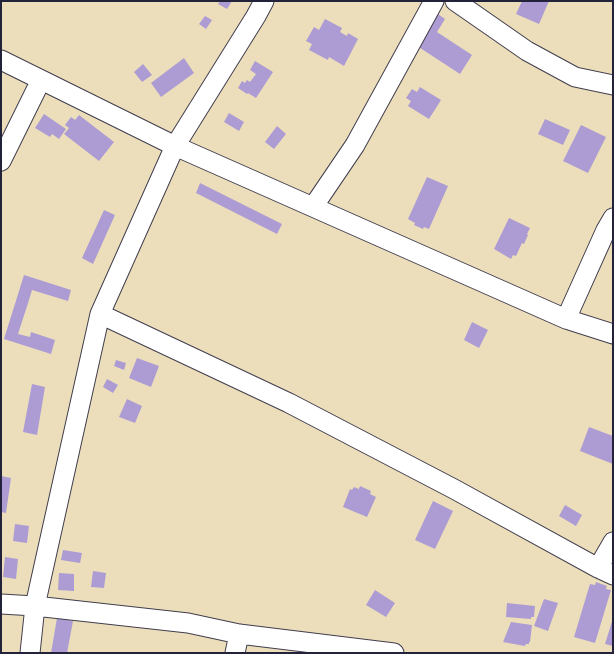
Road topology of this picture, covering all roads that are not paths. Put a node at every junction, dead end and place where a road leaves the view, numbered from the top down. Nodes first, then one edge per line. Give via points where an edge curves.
1 (264, 1) edge
2 (434, 1) edge
3 (455, 1) edge
4 (1, 60) edge
5 (41, 80) junction
6 (613, 85) edge
7 (175, 146) junction
8 (1, 161) edge
9 (313, 207) junction
10 (613, 218) edge
11 (100, 314) junction
12 (566, 319) junction
13 (613, 334) edge
14 (613, 542) edge
15 (605, 571) edge
16 (1, 604) edge
17 (35, 606) junction
18 (238, 634) junction
19 (369, 651) edge
20 (30, 653) edge
21 (235, 653) edge
22 (394, 653) edge

1 - 7 street
2 - 9 street via 355,146
3 - 6 street via 527,51 575,77
4 - 5 street
5 - 7 street
5 - 8 street
7 - 9 street
7 - 11 street
9 - 12 street
10 - 12 street
11 - 15 street via 289,402
11 - 17 street
12 - 13 street
14 - 15 street
16 - 17 street
17 - 18 street via 188,622
17 - 20 street
18 - 19 street
18 - 21 street
19 - 22 street

